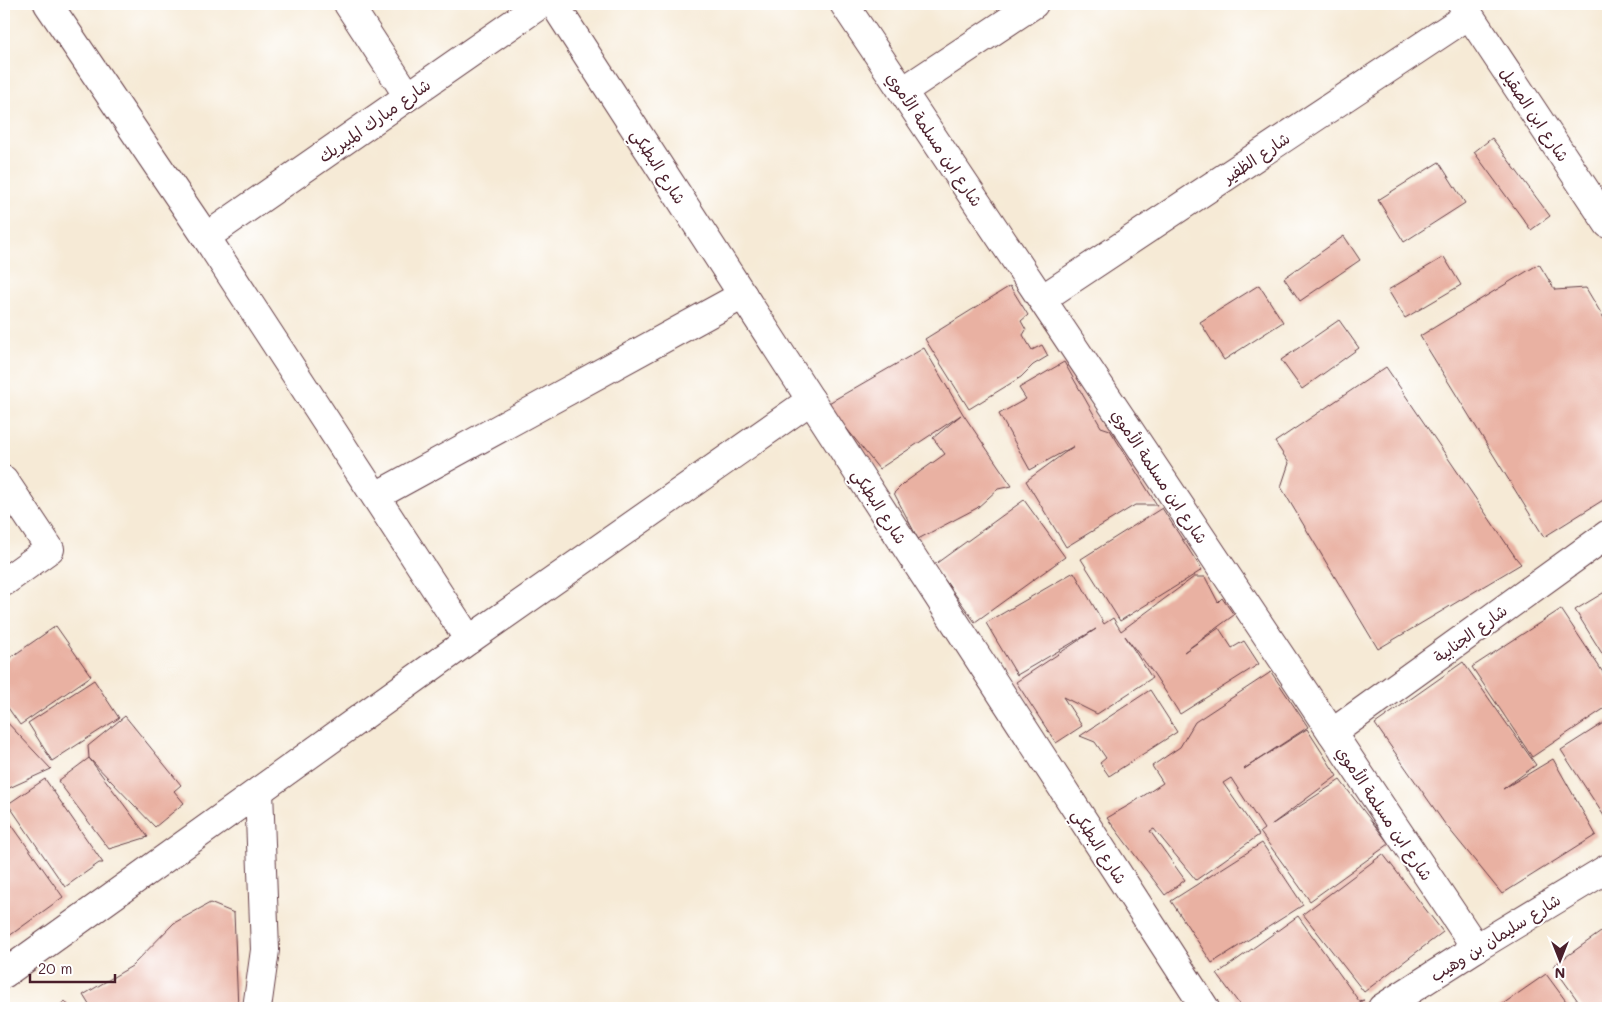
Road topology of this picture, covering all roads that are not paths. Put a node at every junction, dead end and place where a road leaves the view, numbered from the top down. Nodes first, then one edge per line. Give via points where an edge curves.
1 (48, 4) edge
2 (348, 4) edge
3 (541, 4) edge
4 (554, 4) edge
5 (844, 4) edge
6 (1034, 4) edge
7 (1465, 9) edge
8 (902, 91) junction
9 (408, 96) junction
10 (1608, 224) edge
11 (206, 237) junction
12 (742, 295) junction
13 (1042, 299) junction
14 (811, 400) junction
15 (4, 480) edge
16 (376, 496) junction
17 (1608, 534) edge
18 (4, 582) edge
19 (469, 640) junction
20 (1332, 733) junction
21 (259, 791) junction
22 (1608, 868) edge
23 (1476, 948) junction
24 (4, 974) edge
25 (256, 1008) edge
26 (1205, 1008) edge
27 (1382, 1008) edge

1 - 11 street
2 - 9 street
3 - 9 street, شارع مبارك المبيريك
4 - 12 street, شارع البطبكي
5 - 8 street, شارع ابن مسلمة الأموي
6 - 8 street
7 - 10 street, شارع ابن الصقيل
7 - 13 street, شارع الظفير
8 - 13 street, شارع ابن مسلمة الأموي
9 - 11 street, شارع مبارك المبيريك
11 - 16 street
12 - 14 street, شارع البطبكي
12 - 16 street
13 - 20 street, شارع ابن مسلمة الأموي
14 - 19 street
14 - 26 street, شارع البطبكي
15 - 18 street via 50,550
16 - 19 street
17 - 20 street, شارع الجنابية
19 - 21 street
20 - 23 street, شارع ابن مسلمة الأموي
21 - 24 street
21 - 25 street via 265,950
22 - 23 street, شارع سليمان بن وهيب
23 - 27 street, شارع سليمان بن وهيب

